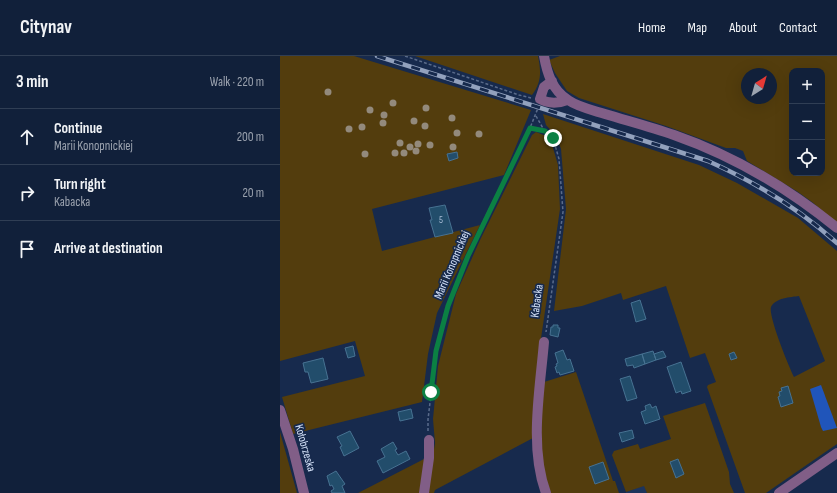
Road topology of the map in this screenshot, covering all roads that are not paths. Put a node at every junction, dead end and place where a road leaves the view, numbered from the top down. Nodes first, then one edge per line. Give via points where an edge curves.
1 (544, 56) edge
2 (552, 81) junction
3 (567, 100) junction
4 (837, 228) edge
5 (544, 342) road end
6 (280, 410) edge
7 (429, 440) road end
8 (837, 453) edge
9 (304, 493) edge
10 (424, 493) edge
11 (546, 493) edge
12 (779, 493) edge

1 - 2 street
2 - 3 street
2 - 3 street via 544,87 540,100 546,103
3 - 4 street via 594,111 674,135 736,161 790,192
5 - 11 street via 537,441 538,468
6 - 9 street, Kołobrzeska
7 - 10 street
8 - 12 street

